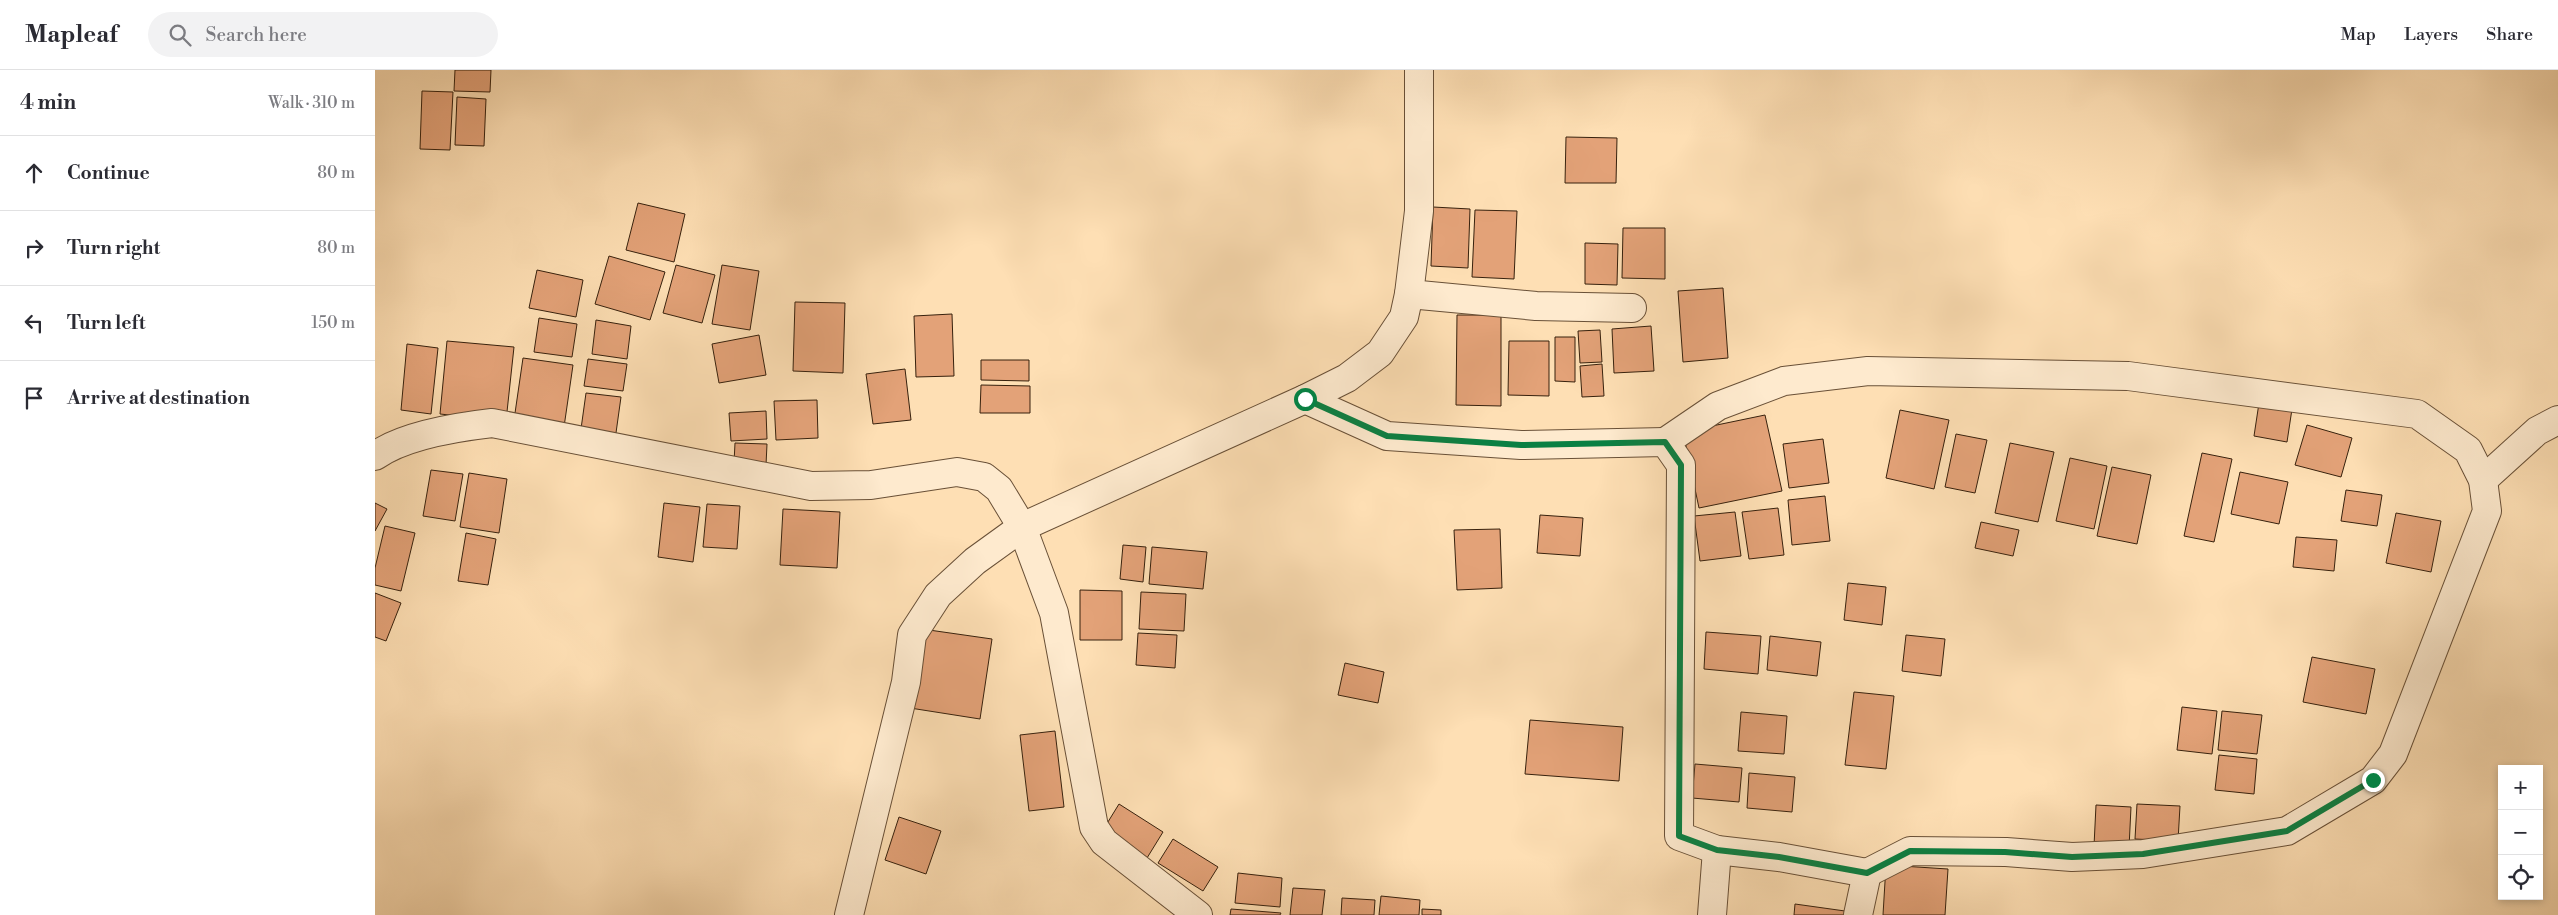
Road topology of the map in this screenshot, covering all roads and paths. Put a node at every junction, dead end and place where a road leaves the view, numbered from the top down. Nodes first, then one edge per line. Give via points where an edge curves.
1 (1419, 70) edge
2 (1409, 294) junction
3 (1632, 308) dead end
4 (1305, 399) junction
5 (2558, 420) edge
6 (1665, 442) junction
7 (375, 456) edge
8 (2483, 480) junction
9 (1022, 527) junction
10 (1717, 850) junction
11 (1867, 873) junction
12 (849, 915) edge
13 (1198, 915) edge
14 (1712, 915) edge
15 (1858, 915) edge

1 - 2 street via 1419,211
2 - 3 street via 1536,306
2 - 4 street via 1404,317 1381,353 1347,378
4 - 6 street via 1387,436 1521,445
4 - 9 street
5 - 8 street via 2537,431
6 - 8 street via 1718,406 1784,381 1868,371 2128,376 2417,414 2468,450
6 - 10 street via 1681,465 1679,836
7 - 9 street via 384,449 447,428 492,422 811,486 871,485 957,472 984,477 999,489
8 - 11 street via 2487,511 2393,754 2373,780 2287,831 2143,854 2072,857 2005,852 1910,851
9 - 12 street via 975,561 938,595 912,635 905,682
9 - 13 street via 1054,614 1093,827 1104,842
10 - 11 street
10 - 14 street
11 - 15 street

